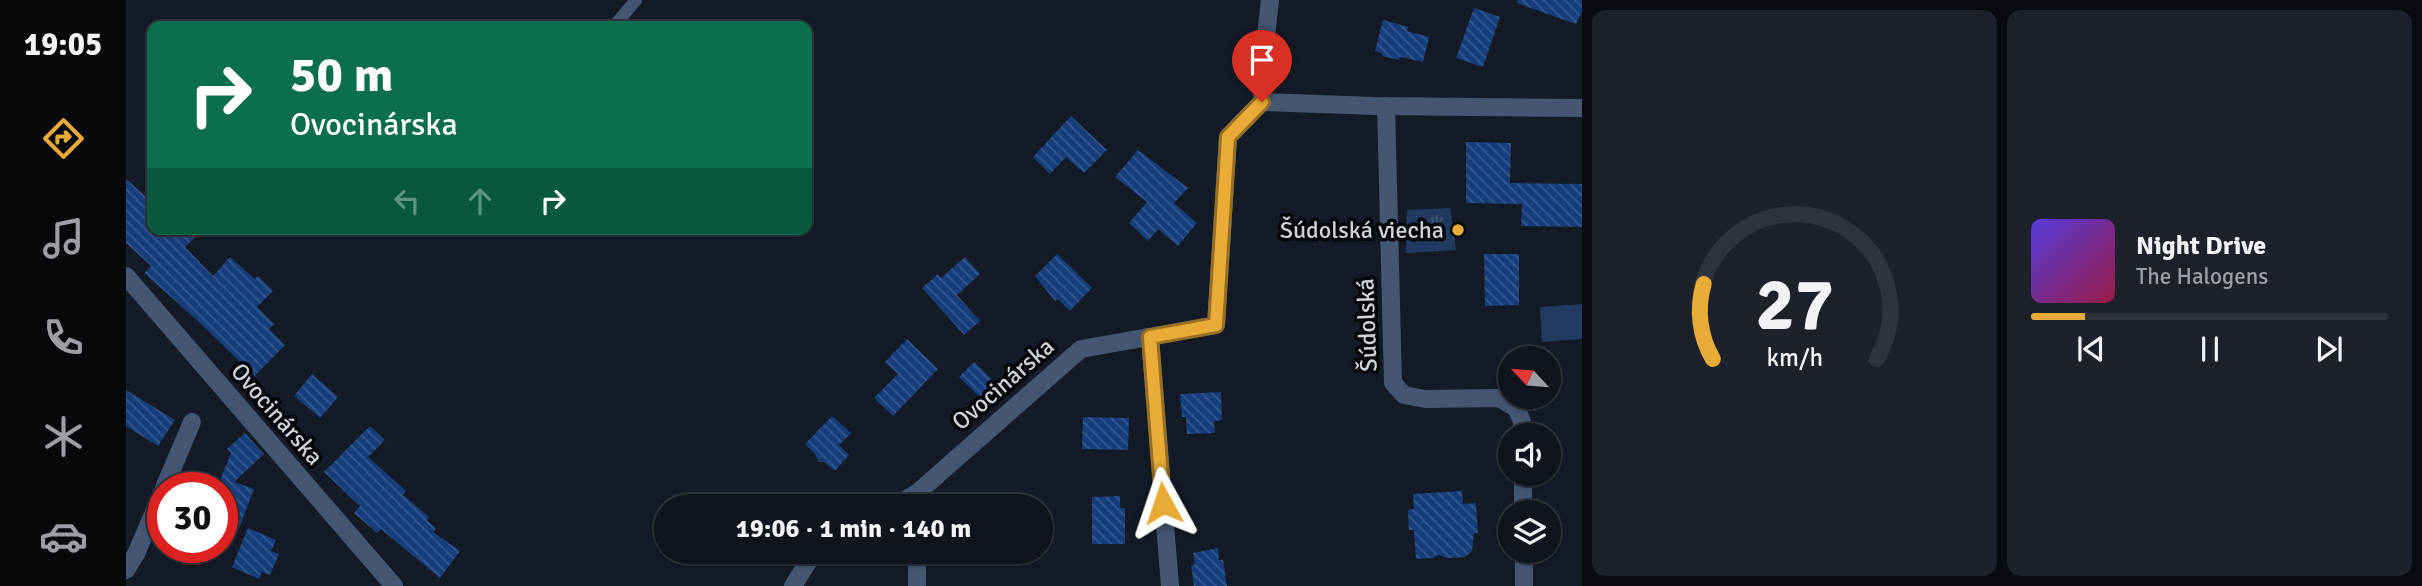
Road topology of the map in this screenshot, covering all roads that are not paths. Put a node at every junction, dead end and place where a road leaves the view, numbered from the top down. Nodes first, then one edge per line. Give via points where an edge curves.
1 (636, 0) edge
2 (1270, 0) edge
3 (618, 21) edge
4 (1262, 102) junction
5 (1386, 106) junction
6 (1582, 108) edge
7 (126, 276) edge
8 (1150, 337) junction
9 (192, 422) dead end
10 (1522, 423) edge
11 (171, 472) edge
12 (924, 494) edge
13 (147, 528) edge
14 (1524, 563) edge
15 (807, 564) edge
16 (917, 564) edge
17 (126, 570) edge
18 (391, 585) edge
19 (793, 586) edge
20 (917, 586) edge
21 (1170, 586) edge
22 (1524, 586) edge

1 - 3 lane
2 - 4 street
4 - 5 street
4 - 8 street, Ovocinárska via 1228,137 1216,325
5 - 6 street
5 - 10 street, Šúdolská via 1393,383 1404,395 1425,399 1499,398 1516,408
7 - 18 street, Ovocinárska
8 - 12 street, Ovocinárska via 1081,349
8 - 21 street
9 - 11 street
13 - 17 street
14 - 22 street
15 - 19 street
16 - 20 street

